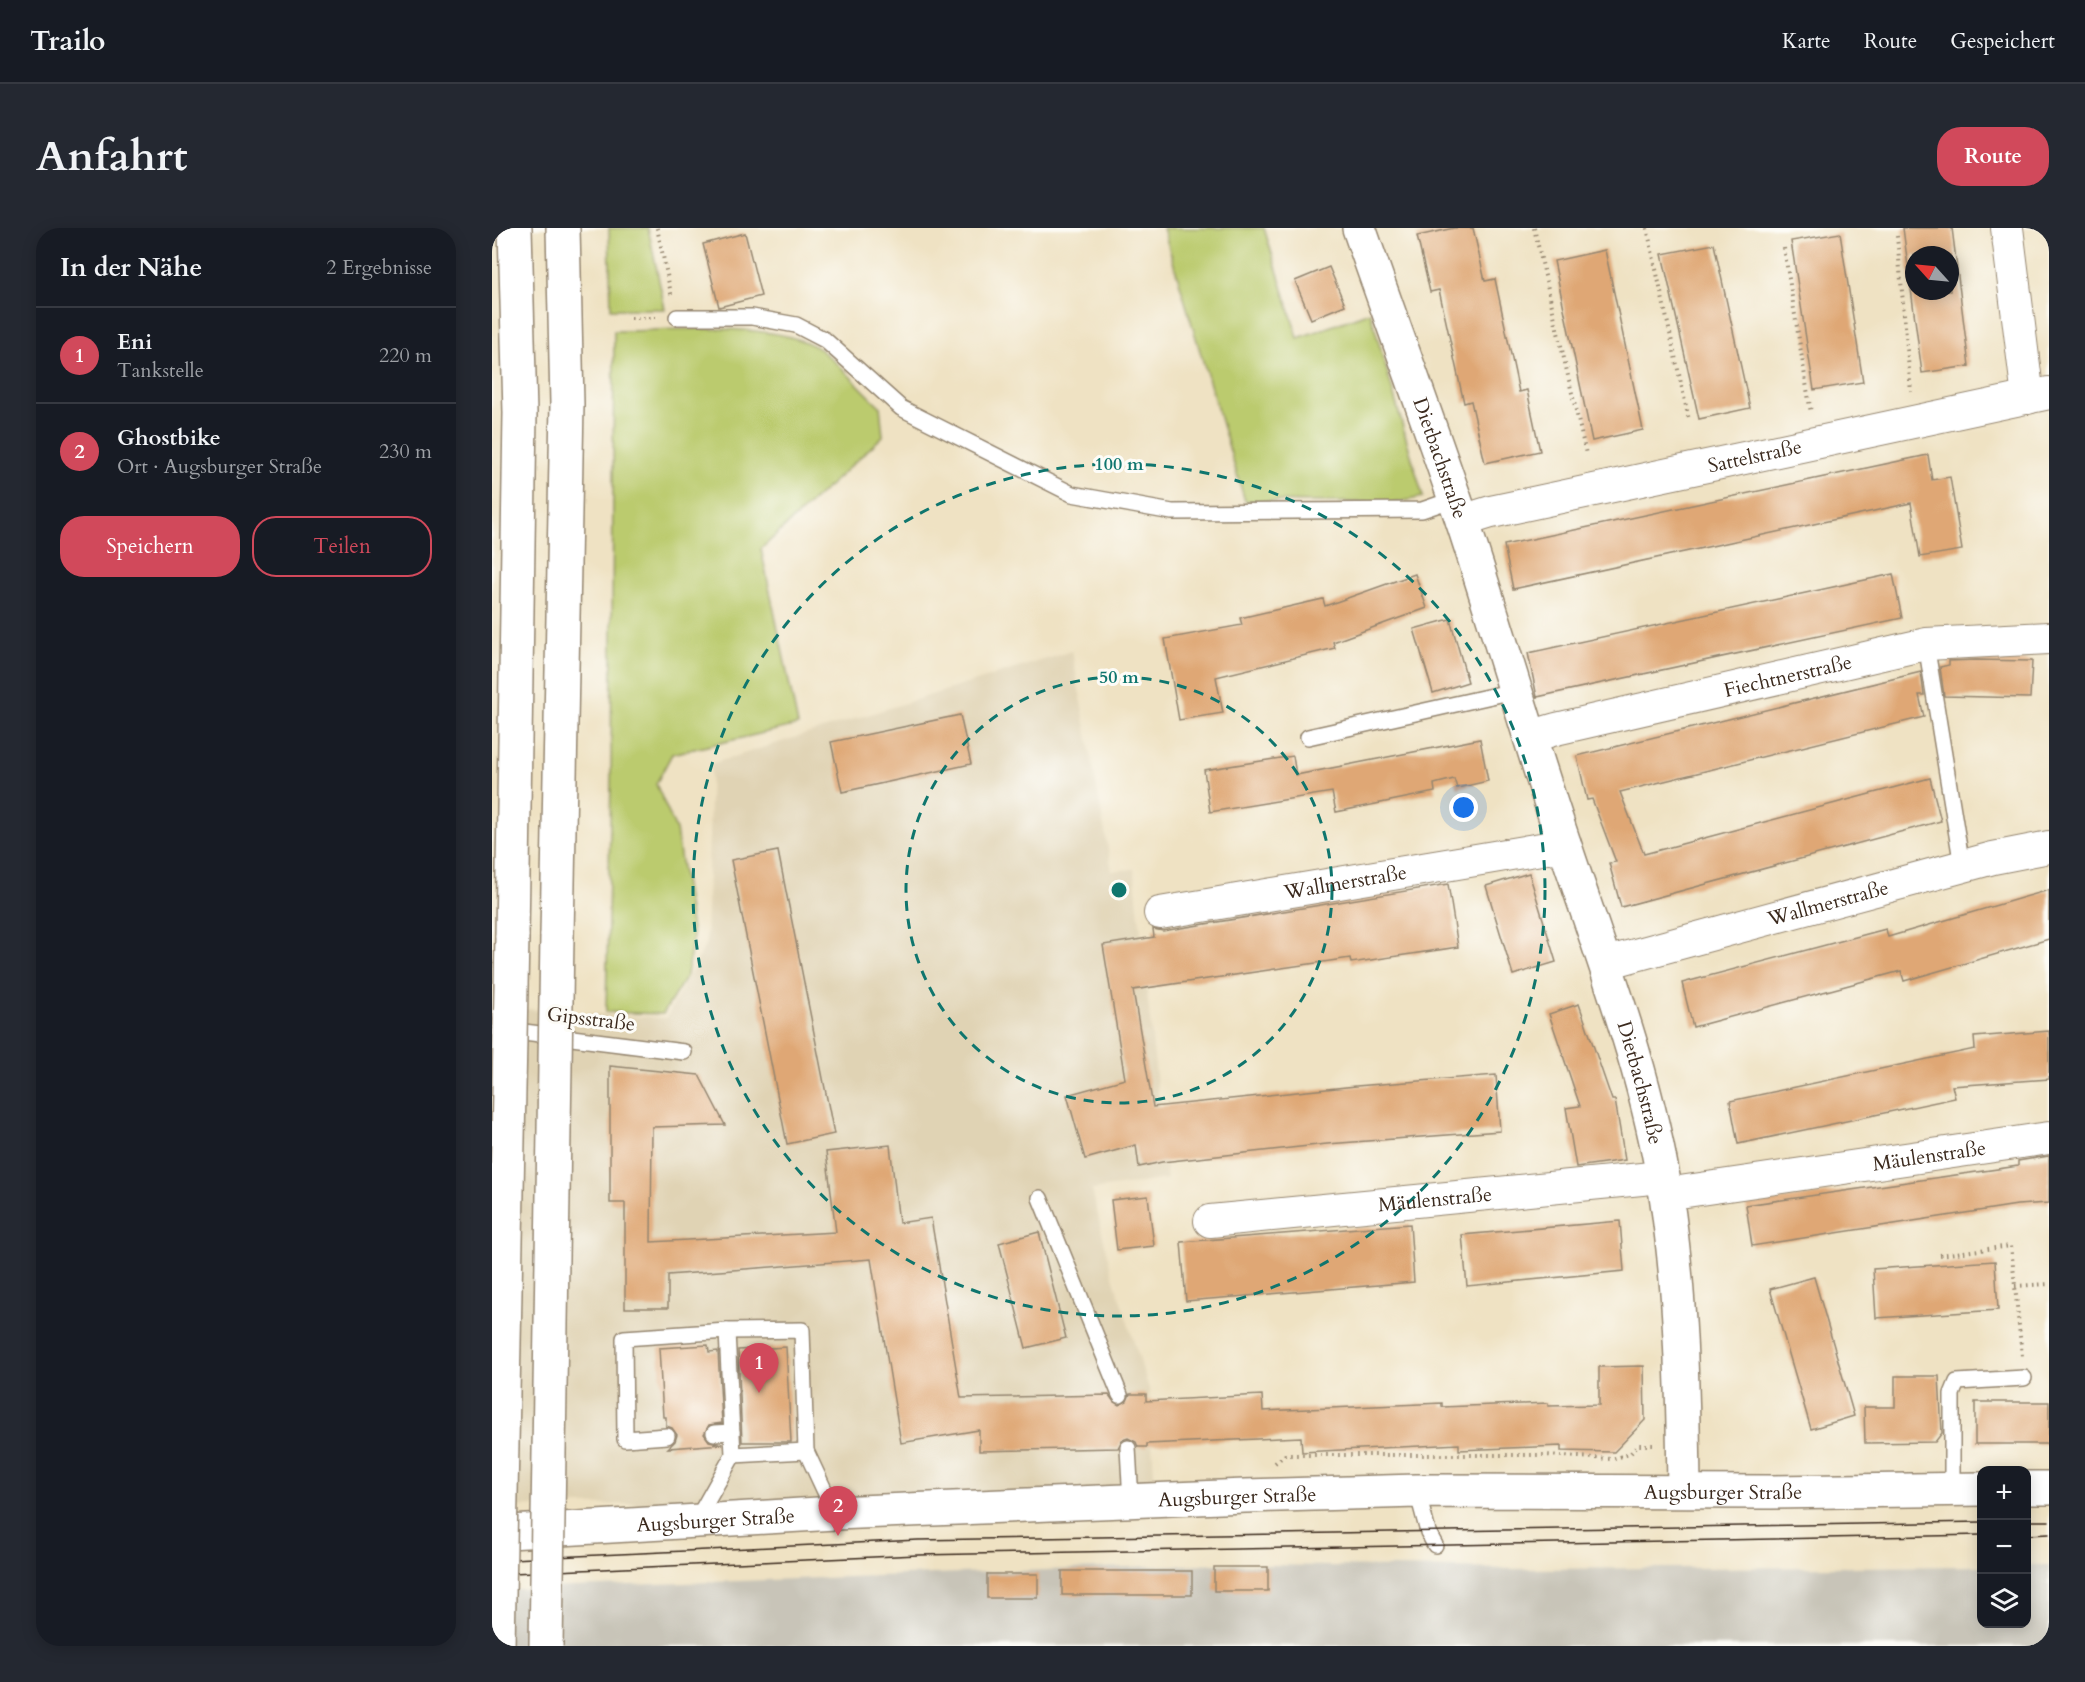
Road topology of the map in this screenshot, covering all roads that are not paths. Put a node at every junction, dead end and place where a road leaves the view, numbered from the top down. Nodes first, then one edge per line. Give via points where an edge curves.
1 (515, 228) edge
2 (562, 228) edge
3 (1359, 228) edge
4 (2007, 228) edge
5 (677, 317) road end
6 (2038, 396) edge
7 (1458, 510) junction
8 (2049, 638) edge
9 (1926, 644) junction
10 (1514, 691) junction
11 (1308, 736) dead end
12 (1530, 737) junction
13 (1565, 845) junction
14 (2049, 847) edge
15 (1962, 866) junction
16 (1160, 913) dead end
17 (1606, 963) junction
18 (492, 1028) edge
19 (684, 1052) dead end
20 (2049, 1138) edge
21 (1664, 1185) junction
22 (1040, 1198) dead end
23 (1210, 1221) dead end
24 (726, 1331) junction
25 (2024, 1378) road end
26 (1120, 1395) dead end
27 (732, 1432) junction
28 (714, 1433) dead end
29 (667, 1436) dead end
30 (1128, 1448) dead end
31 (806, 1451) junction
32 (733, 1455) junction
33 (2031, 1488) edge
34 (2049, 1488) edge
35 (1967, 1489) edge
36 (1417, 1491) junction
37 (1684, 1491) junction
38 (1131, 1501) junction
39 (835, 1513) junction
40 (696, 1521) junction
41 (492, 1533) edge
42 (1435, 1545) dead end
43 (498, 1646) edge
44 (546, 1646) edge

1 - 43 main road, bridge via 520,413
2 - 44 main road, bridge via 567,404
3 - 7 main road, Dietbachstraße
4 - 6 street
5 - 7 lane via 752,317 796,324 825,340 901,408 1072,494 1172,512
6 - 7 street, Sattelstraße via 1491,512
7 - 10 main road, Dietbachstraße
8 - 9 street, Fiechtnerstraße
9 - 12 street, Fiechtnerstraße
9 - 15 lane
10 - 11 lane
10 - 12 main road, Dietbachstraße
12 - 13 main road, Dietbachstraße
13 - 16 street, Wallmerstraße
13 - 17 main road, Dietbachstraße
14 - 15 street, Wallmerstraße
15 - 17 street, Wallmerstraße
17 - 21 main road, Dietbachstraße via 1635,1057
18 - 19 lane, Gipsstraße
20 - 21 street, Mäulenstraße
21 - 23 street, Mäulenstraße
21 - 37 main road, Dietbachstraße via 1679,1337
22 - 26 lane
24 - 27 lane
24 - 29 lane via 624,1338 625,1439
24 - 31 lane via 802,1330
25 - 35 lane via 1957,1383 1952,1394
27 - 28 lane
27 - 32 lane
30 - 38 lane
31 - 32 lane
31 - 39 lane
32 - 40 lane
33 - 34 main road
35 - 37 main road, Augsburger Straße
36 - 37 main road, Augsburger Straße
36 - 38 main road, Augsburger Straße
36 - 42 lane
38 - 39 main road, Augsburger Straße
39 - 40 main road, Augsburger Straße
40 - 41 main road, Augsburger Straße

